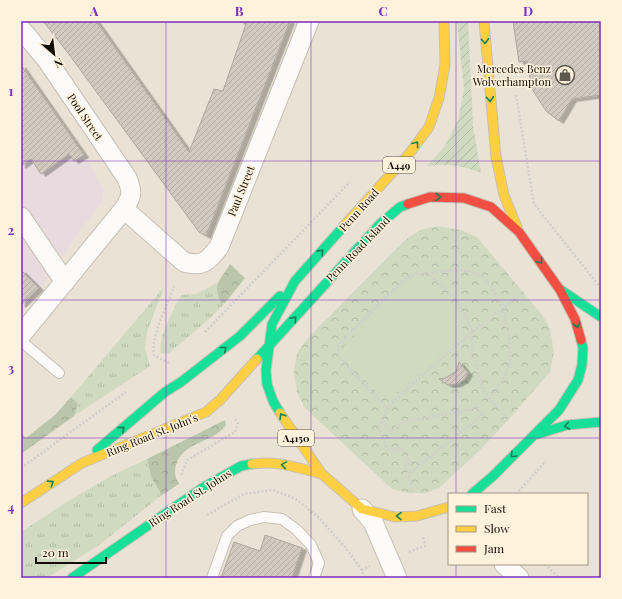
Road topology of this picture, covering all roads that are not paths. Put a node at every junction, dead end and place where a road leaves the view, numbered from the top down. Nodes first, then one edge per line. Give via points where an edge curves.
1 (309, 21) edge
2 (444, 21) edge
3 (484, 21) edge
4 (21, 29) edge
5 (124, 210) junction
6 (21, 217) edge
7 (519, 232) junction
8 (295, 281) junction
9 (65, 282) junction
10 (560, 290) junction
11 (601, 317) edge
12 (21, 335) edge
13 (21, 341) edge
14 (268, 348) junction
15 (59, 373) dead end
16 (601, 422) edge
17 (534, 435) junction
18 (82, 463) junction
19 (322, 474) junction
20 (493, 476) junction
21 (473, 493) edge
22 (488, 493) edge
23 (21, 503) edge
24 (448, 507) edge
25 (362, 509) junction
26 (505, 565) edge
27 (72, 578) edge
28 (212, 578) edge
29 (314, 578) edge
30 (397, 578) edge
31 (518, 578) edge

1 - 5 street, Paul Street via 219,247 208,260 196,265 184,262
8 -> 2 highway, Penn Road / A449 via 409,154 429,127 440,98 446,65
3 -> 7 highway via 496,157 504,195
4 - 5 street, Pool Street via 47,60 127,178 132,196
5 - 9 street, Pool Street
6 - 9 street
7 -> 10 highway, Penn Road Island
14 -> 7 highway, Penn Road Island via 380,224 400,207 430,197 464,198 490,207
8 - 14 highway, Penn Road / A449 via 272,324
18 -> 8 highway via 165,392 240,336
9 - 12 street, Pool Street
10 - 11 highway
10 -> 17 highway, Penn Road Island via 575,319 583,348 582,365 578,380 559,410
13 - 15 lane
14 - 18 highway, Ring Road St. John's via 206,412
19 -> 14 highway, A4150 via 273,401 267,384
16 -> 17 highway via 567,425
17 -> 20 highway, Penn Road Island
23 -> 18 highway, Ring Road St. John's
19 - 25 highway, A4150
19 -> 27 highway, Ring Road St. Johns / A4150 via 266,462 241,466 204,487
20 - 21 highway, Penn Road Island
20 - 22 street
24 -> 25 highway, A4150 via 418,516 395,517
25 - 30 street via 373,522
26 - 31 street
28 - 29 lane via 227,536 237,526 264,517 282,519 311,545 319,563

